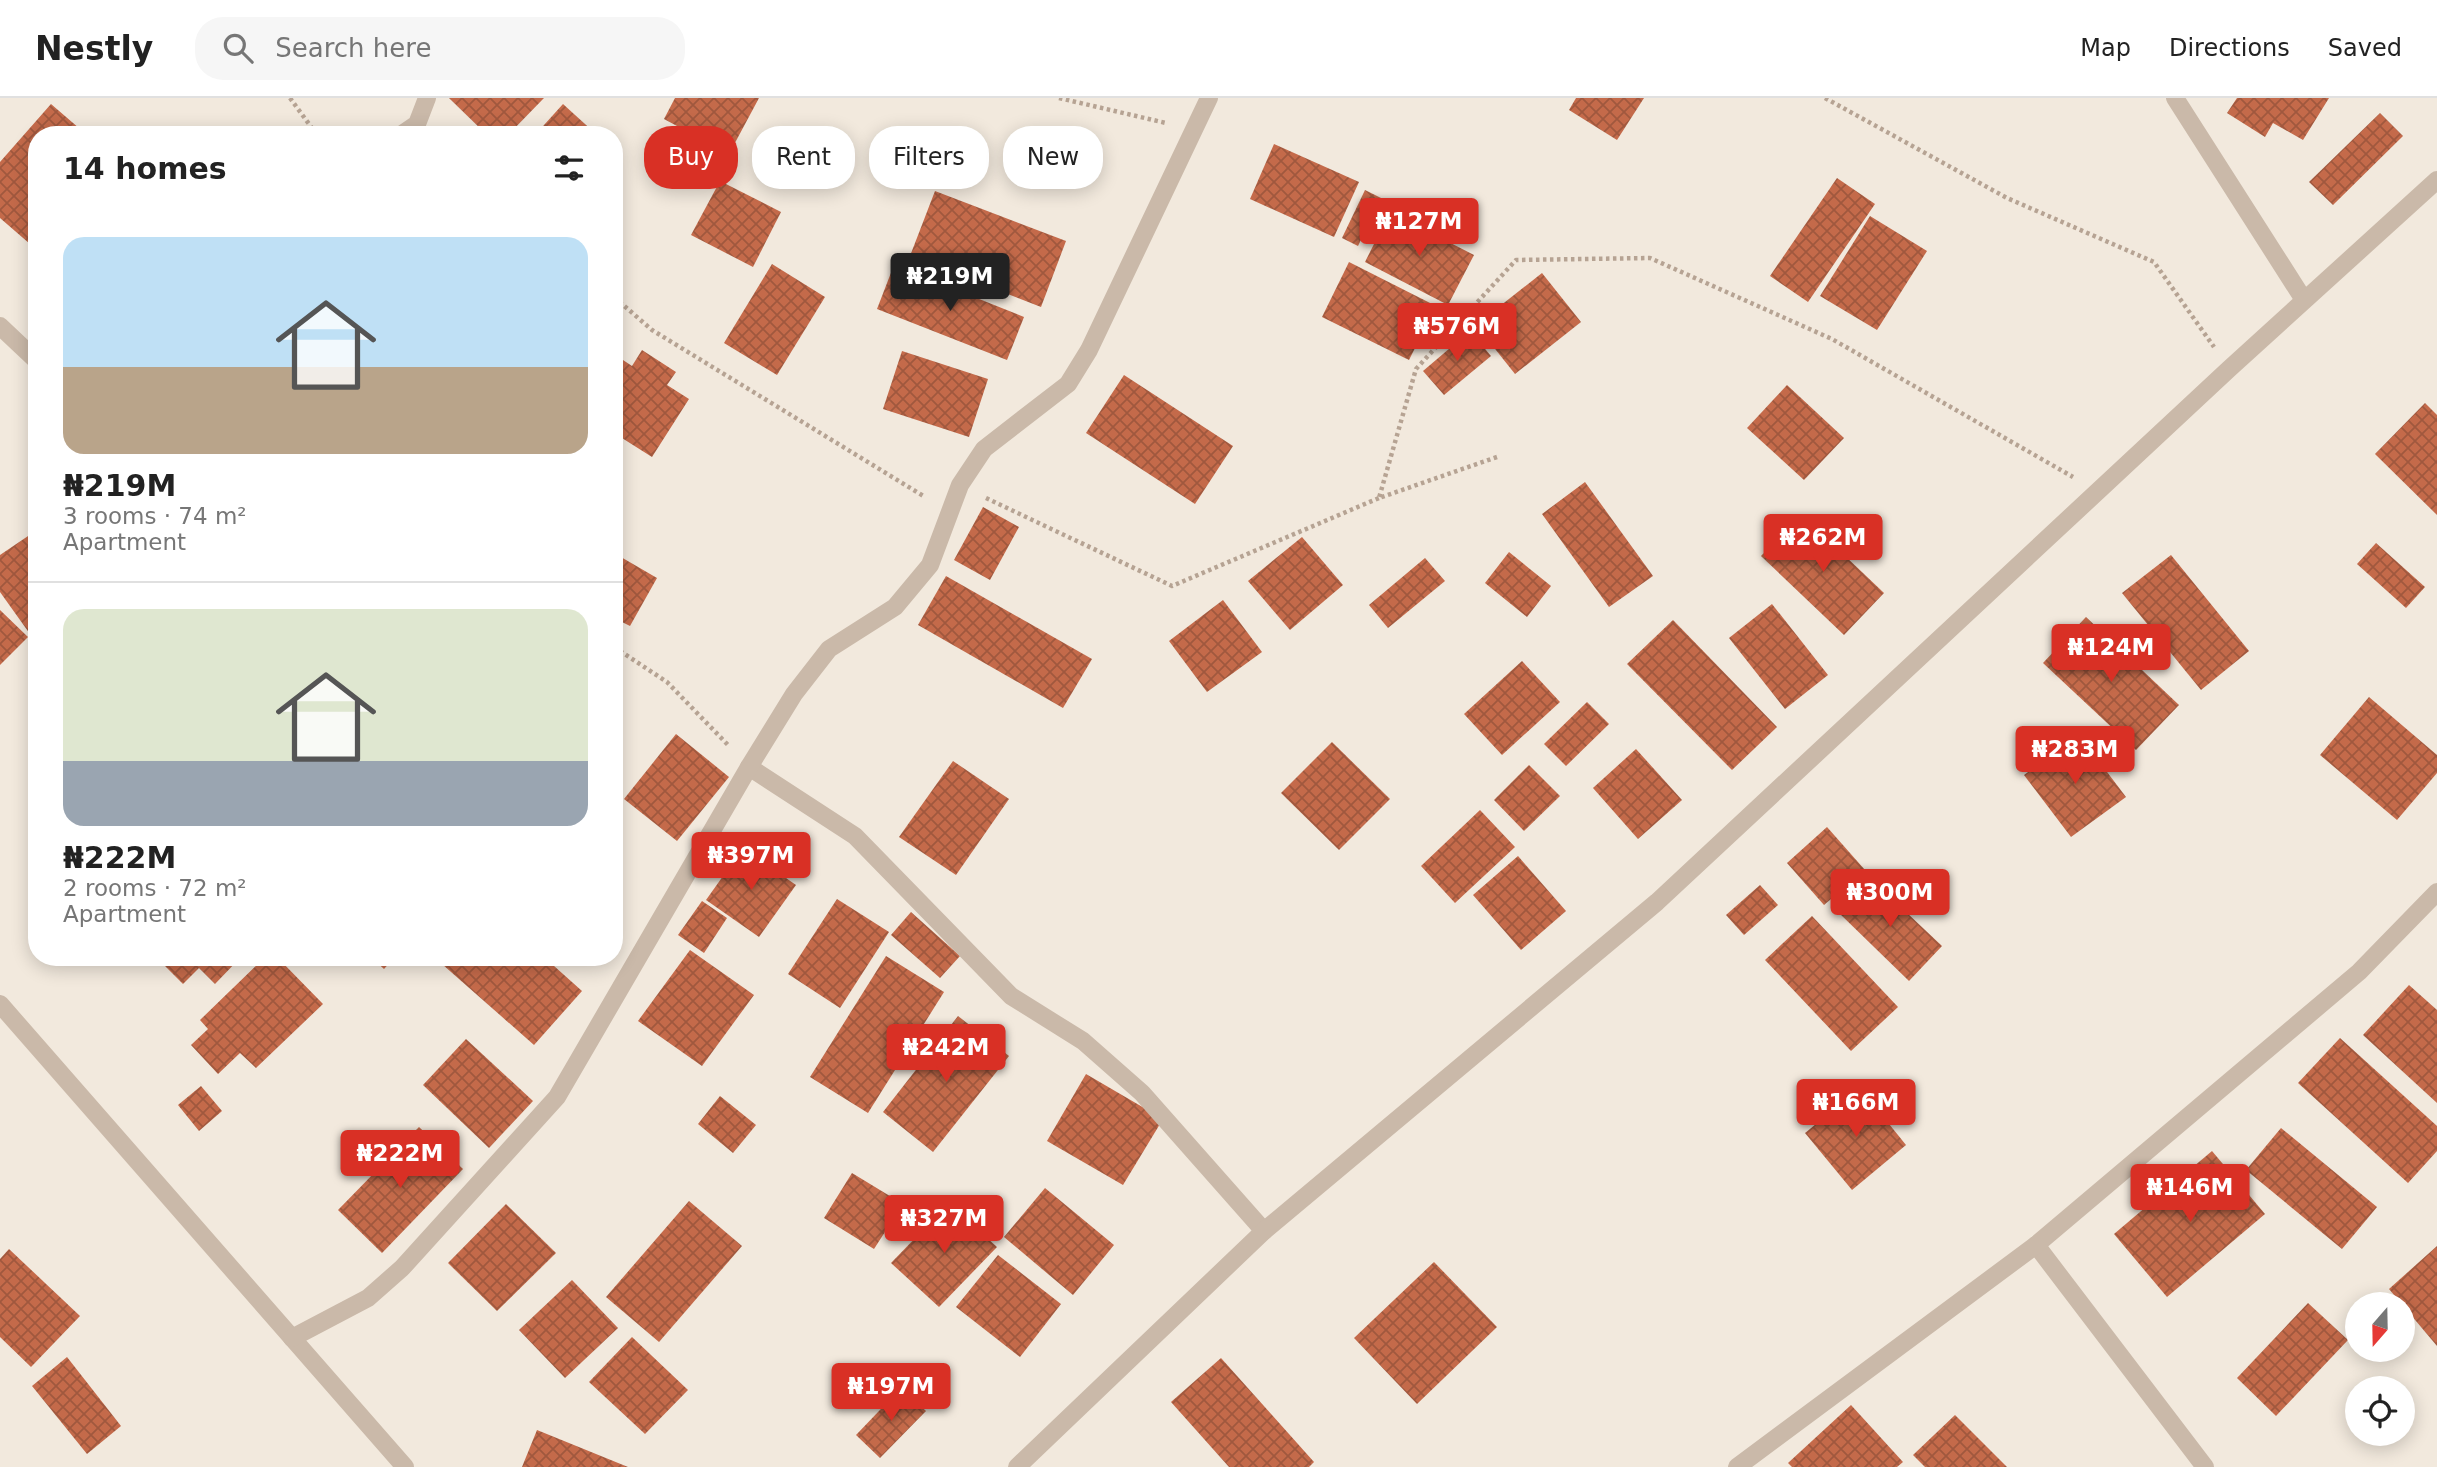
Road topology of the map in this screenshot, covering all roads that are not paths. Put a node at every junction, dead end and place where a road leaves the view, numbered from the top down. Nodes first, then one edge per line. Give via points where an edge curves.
1 (427, 98) edge
2 (1209, 98) edge
3 (2175, 98) edge
4 (414, 126) edge
5 (2437, 180) edge
6 (2304, 300) junction
7 (0, 326) edge
8 (28, 352) edge
9 (749, 767) junction
10 (2437, 892) edge
11 (0, 1004) edge
12 (1264, 1230) junction
13 (2036, 1245) junction
14 (292, 1338) junction
15 (405, 1467) edge
16 (1017, 1467) edge
17 (1737, 1467) edge
18 (2205, 1467) edge

1 - 4 street
2 - 9 street via 1089,350 1068,384 984,449 960,485 930,565 895,607 829,649 794,694
3 - 6 street
5 - 6 street
6 - 12 street via 1657,902
7 - 8 street
9 - 12 street via 855,836 1011,996 1083,1041 1142,1093
9 - 14 street via 557,1097 402,1268 368,1298
10 - 13 street via 2359,972
11 - 14 street
12 - 16 street
13 - 17 street
13 - 18 street
14 - 15 street

